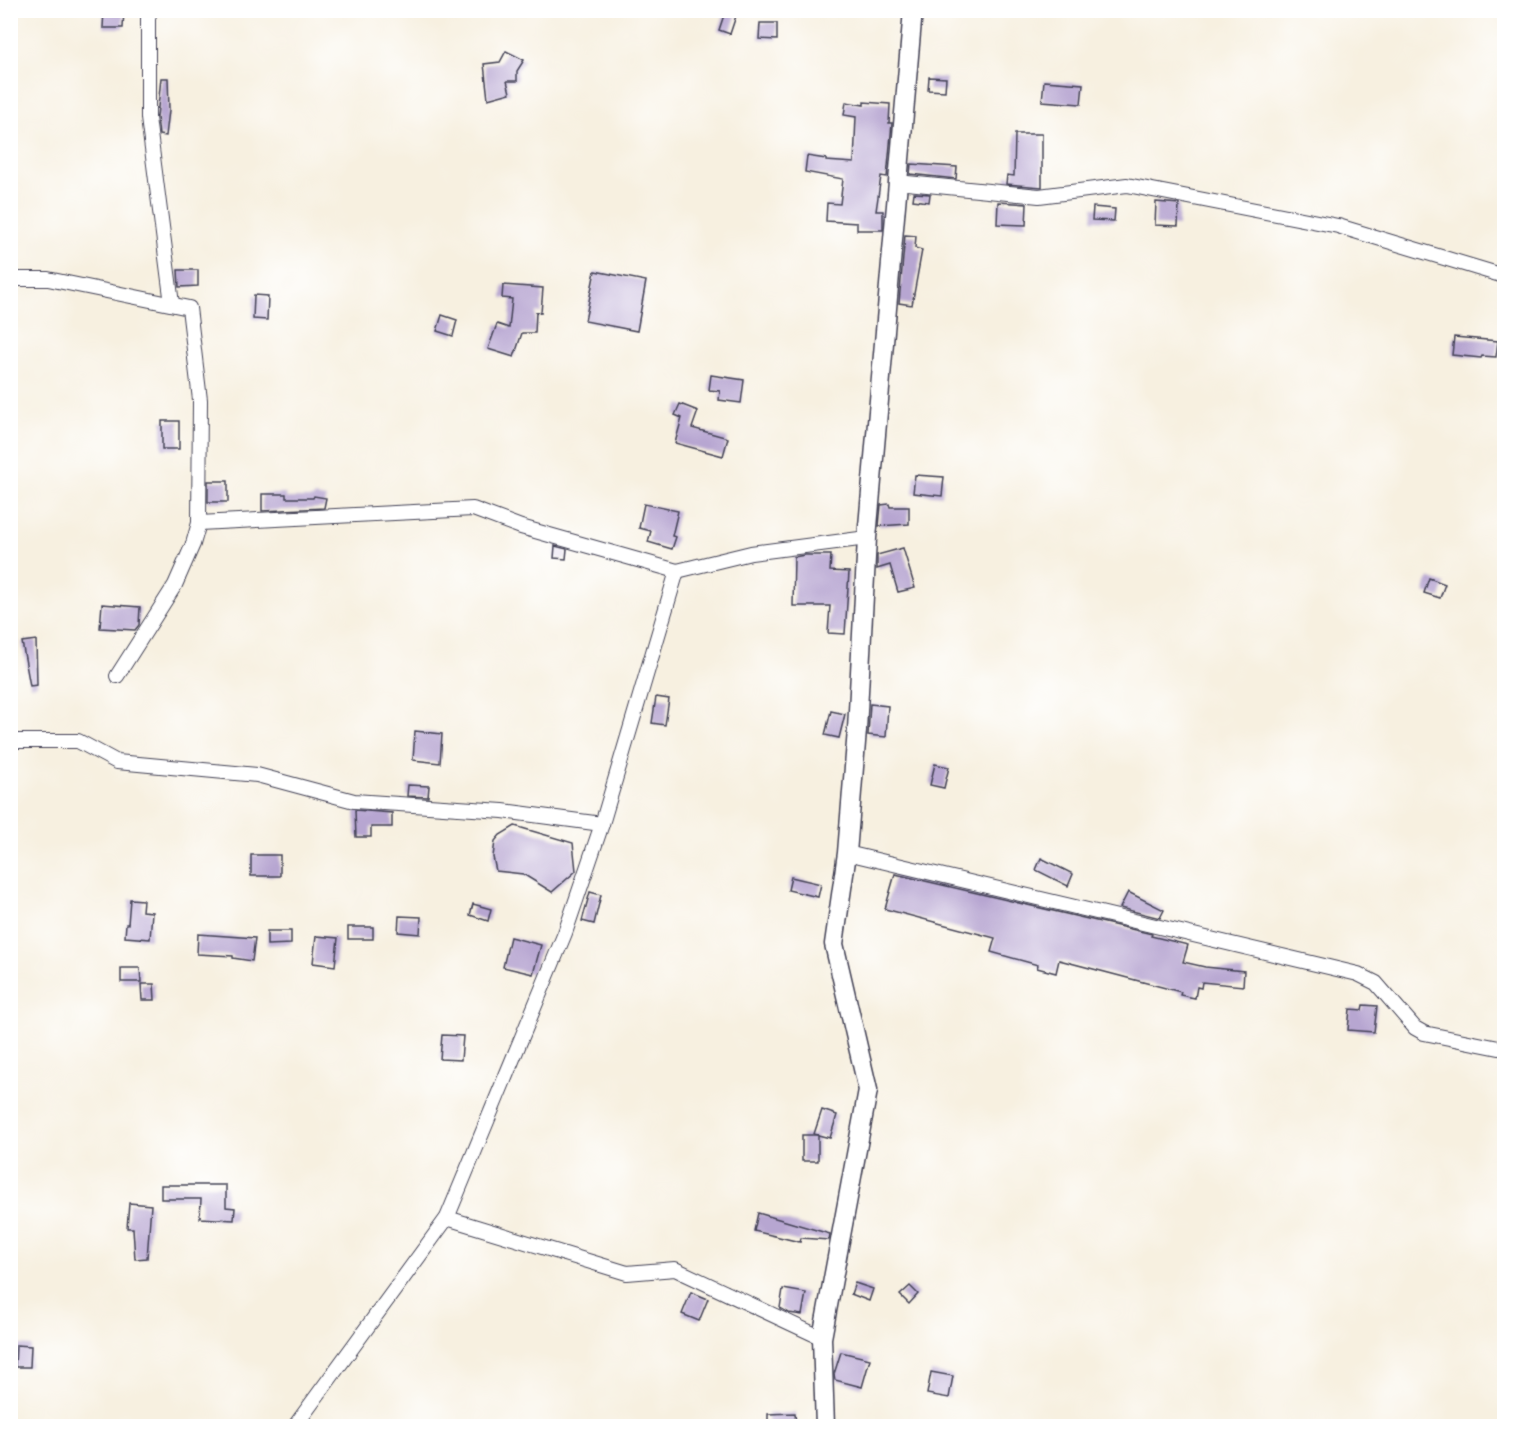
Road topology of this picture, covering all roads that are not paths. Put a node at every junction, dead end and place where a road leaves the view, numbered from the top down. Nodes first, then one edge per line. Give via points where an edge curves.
1 (150, 10) edge
2 (913, 10) edge
3 (897, 182) junction
4 (1504, 276) edge
5 (10, 279) edge
6 (172, 304) junction
7 (199, 523) junction
8 (867, 538) junction
9 (678, 571) junction
10 (117, 676) dead end
11 (10, 741) edge
12 (602, 824) junction
13 (847, 853) junction
14 (1504, 1049) edge
15 (447, 1218) junction
16 (822, 1338) junction
17 (295, 1426) edge
18 (825, 1426) edge

1 - 6 street via 148,118
2 - 3 street
3 - 4 street via 1039,196 1127,184 1338,226
3 - 8 street
5 - 6 street via 48,279
6 - 7 street via 189,308 200,400
7 - 9 street via 473,509 521,527
7 - 10 street via 175,585
8 - 9 street via 752,553
8 - 13 street
9 - 12 street
11 - 12 street via 78,741 117,762 257,775 354,801 503,811
12 - 15 street via 565,933
13 - 14 street via 1358,974 1376,982 1415,1028 1424,1033
13 - 16 street via 834,944 868,1090
15 - 16 street via 627,1273 675,1269
15 - 17 street
16 - 18 street

